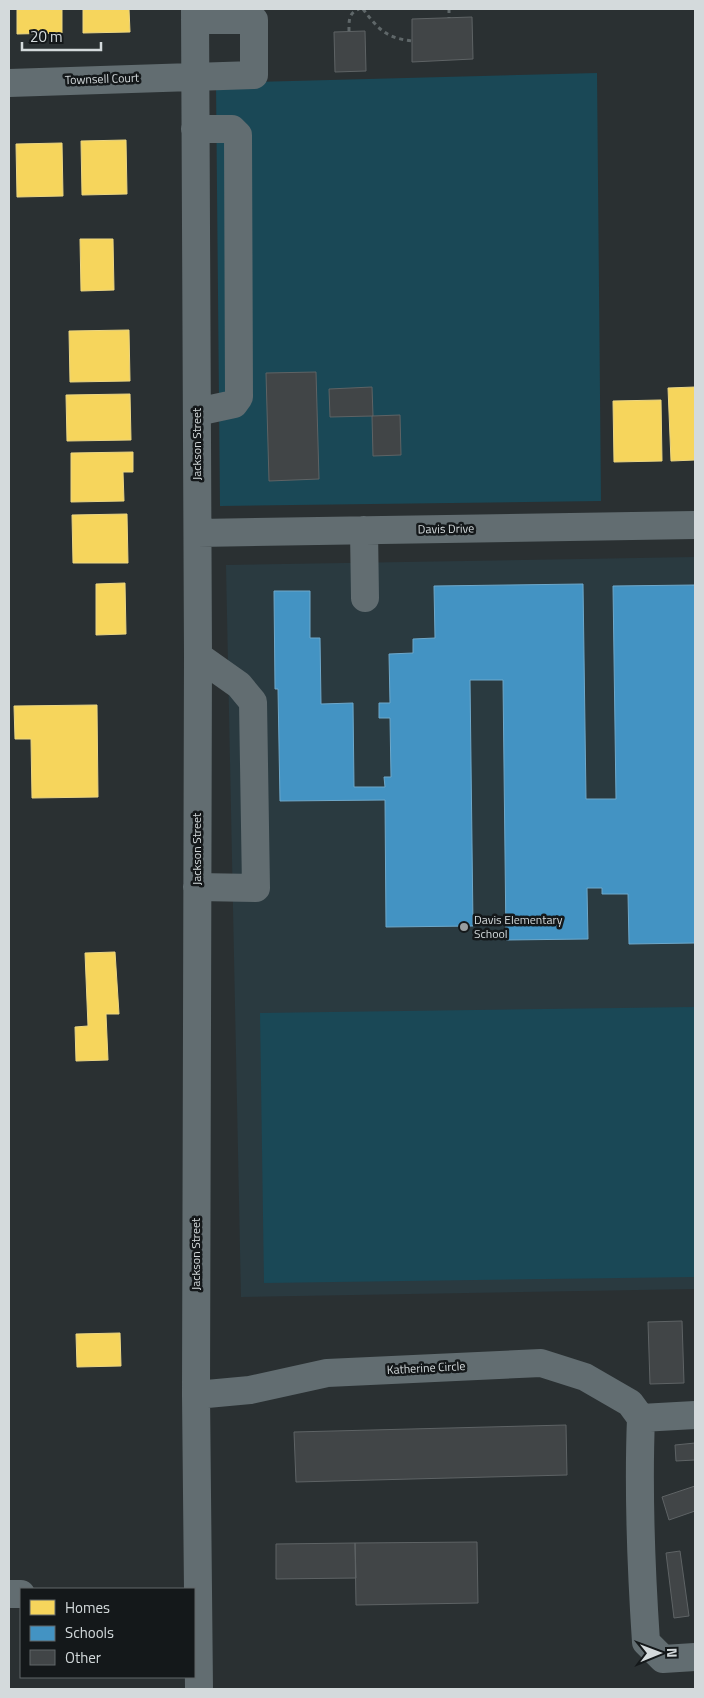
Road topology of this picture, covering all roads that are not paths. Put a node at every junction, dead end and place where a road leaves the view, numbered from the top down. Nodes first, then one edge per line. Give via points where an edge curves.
1 (195, 15) edge
2 (195, 76) junction
3 (9, 83) edge
4 (195, 129) junction
5 (197, 412) junction
6 (695, 525) edge
7 (364, 530) junction
8 (198, 533) junction
9 (365, 598) dead end
10 (198, 656) junction
11 (197, 887) junction
12 (196, 1395) junction
13 (695, 1415) edge
14 (641, 1418) junction
15 (196, 1593) edge
16 (695, 1657) edge
17 (199, 1689) edge

1 - 2 street, Jackson Street
1 - 2 street, Townsell Court via 254,20 254,75
2 - 3 street, Townsell Court
2 - 4 street, Jackson Street
4 - 5 street, Jackson Street
4 - 5 street via 232,129 238,135 239,397 234,404
5 - 8 street, Jackson Street
6 - 7 street, Davis Drive
7 - 8 street, Davis Drive
7 - 9 street
8 - 10 street, Jackson Street
10 - 11 street, Jackson Street
10 - 11 street via 239,685 253,702 256,888
11 - 12 street, Jackson Street
12 - 14 street, Katherine Circle via 250,1390 327,1373 541,1363 584,1378 630,1403
12 - 15 street, Jackson Street
13 - 14 street
14 - 16 street via 639,1528 646,1642 663,1659
15 - 17 street, Jackson Street

